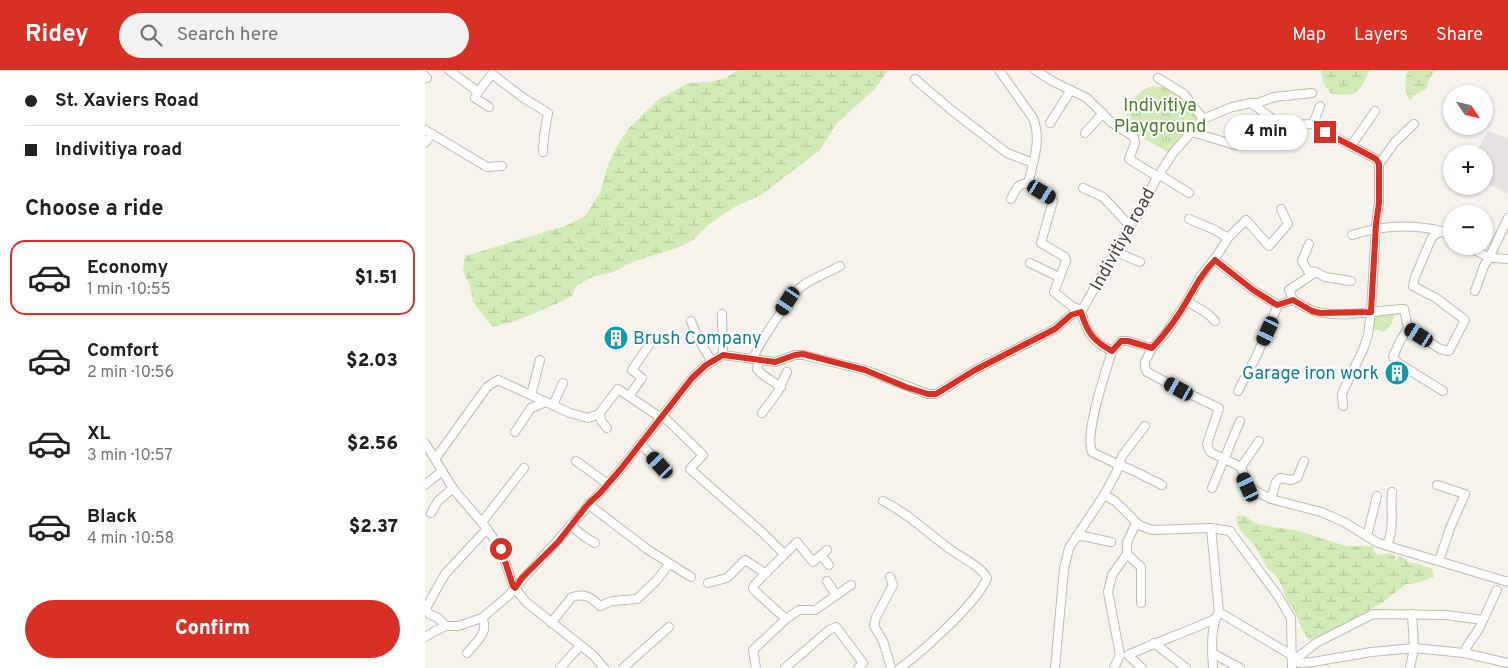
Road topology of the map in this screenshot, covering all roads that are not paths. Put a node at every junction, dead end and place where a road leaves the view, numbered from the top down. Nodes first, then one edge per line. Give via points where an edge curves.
1 (449, 70) edge
2 (999, 70) edge
3 (1040, 71) edge
4 (1158, 78) dead end
5 (915, 79) dead end
6 (1071, 90) junction
7 (478, 92) junction
8 (1312, 93) dead end
9 (1251, 103) junction
10 (1320, 106) dead end
11 (489, 107) dead end
12 (1375, 111) dead end
13 (1103, 113) junction
14 (1203, 119) junction
15 (1050, 122) dead end
16 (1313, 124) junction
17 (1414, 124) dead end
18 (428, 132) edge
19 (1192, 132) junction
20 (1085, 133) dead end
21 (425, 143) edge
22 (1235, 145) dead end
23 (1351, 146) junction
24 (543, 152) dead end
25 (1033, 163) junction
26 (1379, 164) junction
27 (502, 166) dead end
28 (1159, 176) junction
29 (1028, 184) junction
30 (1083, 188) dead end
31 (1189, 193) dead end
32 (1011, 199) dead end
33 (1281, 210) dead end
34 (1508, 218) edge
35 (1189, 219) dead end
36 (1130, 226) junction
37 (1376, 230) junction
38 (1441, 231) joint
39 (1352, 235) dead end
40 (1228, 238) junction
41 (1309, 244) dead end
42 (1116, 252) junction
43 (1490, 256) junction
44 (1508, 259) edge
45 (1215, 260) junction
46 (1140, 262) dead end
47 (1030, 263) dead end
48 (840, 266) dead end
49 (1316, 272) junction
50 (1059, 277) junction
51 (1351, 281) dead end
52 (1475, 291) dead end
53 (1293, 300) junction
54 (1187, 301) junction
55 (1277, 305) junction
56 (1081, 311) junction
57 (1371, 312) junction
58 (722, 314) dead end
59 (691, 321) dead end
60 (1215, 321) dead end
61 (1408, 328) junction
62 (649, 345) dead end
63 (1152, 348) junction
64 (1112, 351) junction
65 (723, 355) junction
66 (540, 360) dead end
67 (757, 360) junction
68 (712, 362) junction
69 (787, 372) dead end
70 (563, 384) dead end
71 (781, 387) junction
72 (1238, 391) dead end
73 (1443, 391) dead end
74 (531, 395) junction
75 (629, 396) junction
76 (549, 404) junction
77 (1343, 406) dead end
78 (599, 414) junction
79 (762, 414) dead end
80 (661, 416) junction
81 (1240, 422) dead end
82 (1145, 426) dead end
83 (607, 428) dead end
84 (515, 432) dead end
85 (1259, 441) dead end
86 (425, 443) edge
87 (641, 444) junction
88 (1225, 458) junction
89 (435, 459) junction
90 (576, 461) dead end
91 (1304, 461) dead end
92 (1119, 465) junction
93 (1241, 467) junction
94 (524, 468) dead end
95 (442, 471) junction
96 (668, 473) dead end
97 (608, 484) junction
98 (1162, 484) dead end
99 (425, 485) edge
100 (1437, 485) dead end
101 (453, 488) junction
102 (1212, 488) dead end
103 (1392, 492) dead end
104 (1104, 496) junction
105 (1377, 496) dead end
106 (1271, 500) junction
107 (883, 501) dead end
108 (588, 504) junction
109 (431, 513) dead end
110 (570, 525) junction
111 (1139, 525) junction
112 (485, 526) junction
113 (1211, 528) junction
114 (1367, 536) junction
115 (1076, 537) junction
116 (1111, 542) dead end
117 (595, 543) dead end
118 (1387, 545) junction
119 (784, 554) junction
120 (1127, 554) junction
121 (1439, 561) junction
122 (669, 564) junction
123 (829, 566) dead end
124 (765, 573) junction
125 (691, 577) dead end
126 (890, 577) dead end
127 (827, 581) dead end
128 (1508, 582) edge
129 (708, 583) dead end
130 (851, 585) dead end
131 (515, 588) junction
132 (1497, 590) dead end
133 (836, 595) junction
134 (1141, 603) dead end
135 (1412, 614) junction
136 (1217, 615) junction
137 (482, 618) junction
138 (786, 619) junction
139 (1483, 620) junction
140 (551, 623) junction
141 (446, 626) junction
142 (669, 627) dead end
143 (425, 637) edge
144 (1154, 643) junction
145 (580, 646) junction
146 (1413, 648) junction
147 (467, 653) dead end
148 (1212, 653) junction
149 (1464, 653) junction
150 (1293, 662) edge
151 (1508, 663) edge
152 (560, 668) edge
153 (604, 668) edge
154 (623, 668) edge
155 (756, 668) edge
156 (785, 668) edge
157 (858, 668) edge
158 (891, 668) edge
159 (900, 668) edge
160 (1055, 668) edge
161 (1114, 668) edge
162 (1142, 668) edge
163 (1186, 668) edge
164 (1213, 668) edge
165 (1241, 668) edge
166 (1410, 668) edge

1 - 7 street
2 - 25 street via 1033,118 1038,139
3 - 6 street via 1053,82
4 - 14 street via 1184,94
5 - 25 street via 1001,149
6 - 13 street via 1087,98
6 - 15 street
7 - 11 street via 475,98
7 - 24 street via 492,74 548,114
8 - 9 street, Indivitiya road
9 - 14 street, Indivitiya road
9 - 16 street via 1278,123
10 - 16 street
12 - 23 street
13 - 20 street
13 - 28 street via 1134,137 1129,159
14 - 19 street, Indivitiya road
16 - 23 street
17 - 26 street
18 - 21 street
18 - 27 street via 487,167
19 - 22 street
19 - 28 street, Indivitiya road via 1173,153
23 - 26 street via 1376,159
25 - 29 street
26 - 37 street
28 - 31 street
28 - 36 street, Indivitiya road
29 - 32 street via 1018,186
29 - 50 street via 1053,201 1041,243 1065,257 1066,264
30 - 36 street via 1103,196
33 - 40 street via 1288,224 1269,246 1246,220
34 - 43 street
35 - 40 street
36 - 42 street, Indivitiya road
37 - 38 street via 1426,227
37 - 39 street
37 - 57 street
38 - 61 street via 1432,237 1413,286 1436,298 1465,320 1448,352
40 - 45 street
41 - 49 street via 1301,261 1308,271
42 - 46 street
42 - 56 street, Indivitiya road
43 - 44 street
43 - 52 street
45 - 54 street via 1200,277
45 - 55 street
47 - 50 street
48 - 67 street via 801,287 788,301 753,354
49 - 51 street via 1325,277
49 - 53 street via 1289,290
50 - 56 street via 1054,292
53 - 55 street
53 - 57 street via 1320,313
54 - 60 street
54 - 63 street
55 - 72 street
56 - 64 street via 1091,336
56 - 67 street, Indivitiya road via 1055,329 936,394 813,356 795,355 775,362
57 - 61 street via 1404,309
57 - 77 street via 1363,350 1342,395
58 - 65 street
59 - 68 street
61 - 73 street via 1393,357
62 - 75 street via 632,370 642,378
63 - 64 street via 1121,341
63 - 88 street via 1145,362 1147,372 1219,408 1207,444 1210,452
64 - 92 street via 1090,432 1091,448 1096,454
65 - 67 street, Indivitiya road
65 - 68 street
66 - 74 street
67 - 71 street via 757,369
68 - 80 street via 692,378
69 - 71 street
70 - 76 street
71 - 79 street
74 - 76 street
74 - 89 street via 498,380 487,387
75 - 78 street via 618,389
75 - 80 street
76 - 78 street via 588,418
76 - 84 street via 531,408
78 - 83 street
80 - 87 street
80 - 119 street via 703,455 690,469
81 - 88 street
82 - 92 street
85 - 93 street
86 - 89 street
87 - 96 street
87 - 97 street
88 - 93 street
88 - 102 street
89 - 95 street
90 - 97 street
91 - 106 street via 1297,478 1280,478 1276,482
92 - 98 street
92 - 104 street
93 - 106 street via 1248,487
94 - 112 street
95 - 99 street
95 - 101 street
97 - 108 street
100 - 121 street via 1465,494
101 - 109 street via 438,501
101 - 112 street
103 - 118 street via 1392,529
104 - 111 street via 1115,501
104 - 115 street
105 - 114 street
106 - 114 street via 1321,512
107 - 159 street via 894,506 987,578 957,617
108 - 110 street
108 - 122 street
110 - 117 street
110 - 131 street
111 - 113 street via 1152,530
111 - 120 street via 1134,527 1127,543
112 - 131 street via 501,549
112 - 141 street via 445,574 426,608
113 - 136 street
113 - 150 street via 1230,531 1278,596 1291,618
114 - 118 street
115 - 116 street
115 - 160 street via 1069,548 1064,569
118 - 121 street
119 - 123 street via 797,542 813,562 824,553
119 - 124 street
120 - 134 street via 1141,567
120 - 161 street via 1112,575 1108,592 1120,655
121 - 128 street
122 - 125 street
122 - 140 street via 637,599 612,601 600,606 593,598 576,595
124 - 129 street via 745,560 727,578
124 - 138 street via 753,588
126 - 158 street via 893,585 876,617 875,626
127 - 133 street
130 - 133 street
131 - 137 street
131 - 140 street
132 - 139 street
133 - 138 street via 815,610 799,610
135 - 139 street
135 - 146 street
135 - 150 street via 1373,614 1316,642
136 - 144 street via 1183,633
136 - 148 street
136 - 150 street
137 - 141 street via 458,626
137 - 147 street via 484,632
138 - 155 street via 753,650
139 - 149 street
140 - 145 street
141 - 143 street
142 - 154 street
144 - 162 street via 1128,655
144 - 163 street
145 - 152 street
145 - 153 street
146 - 149 street
146 - 150 street
146 - 166 street
148 - 164 street
148 - 165 street
149 - 151 street
156 - 157 street via 836,627 863,663

